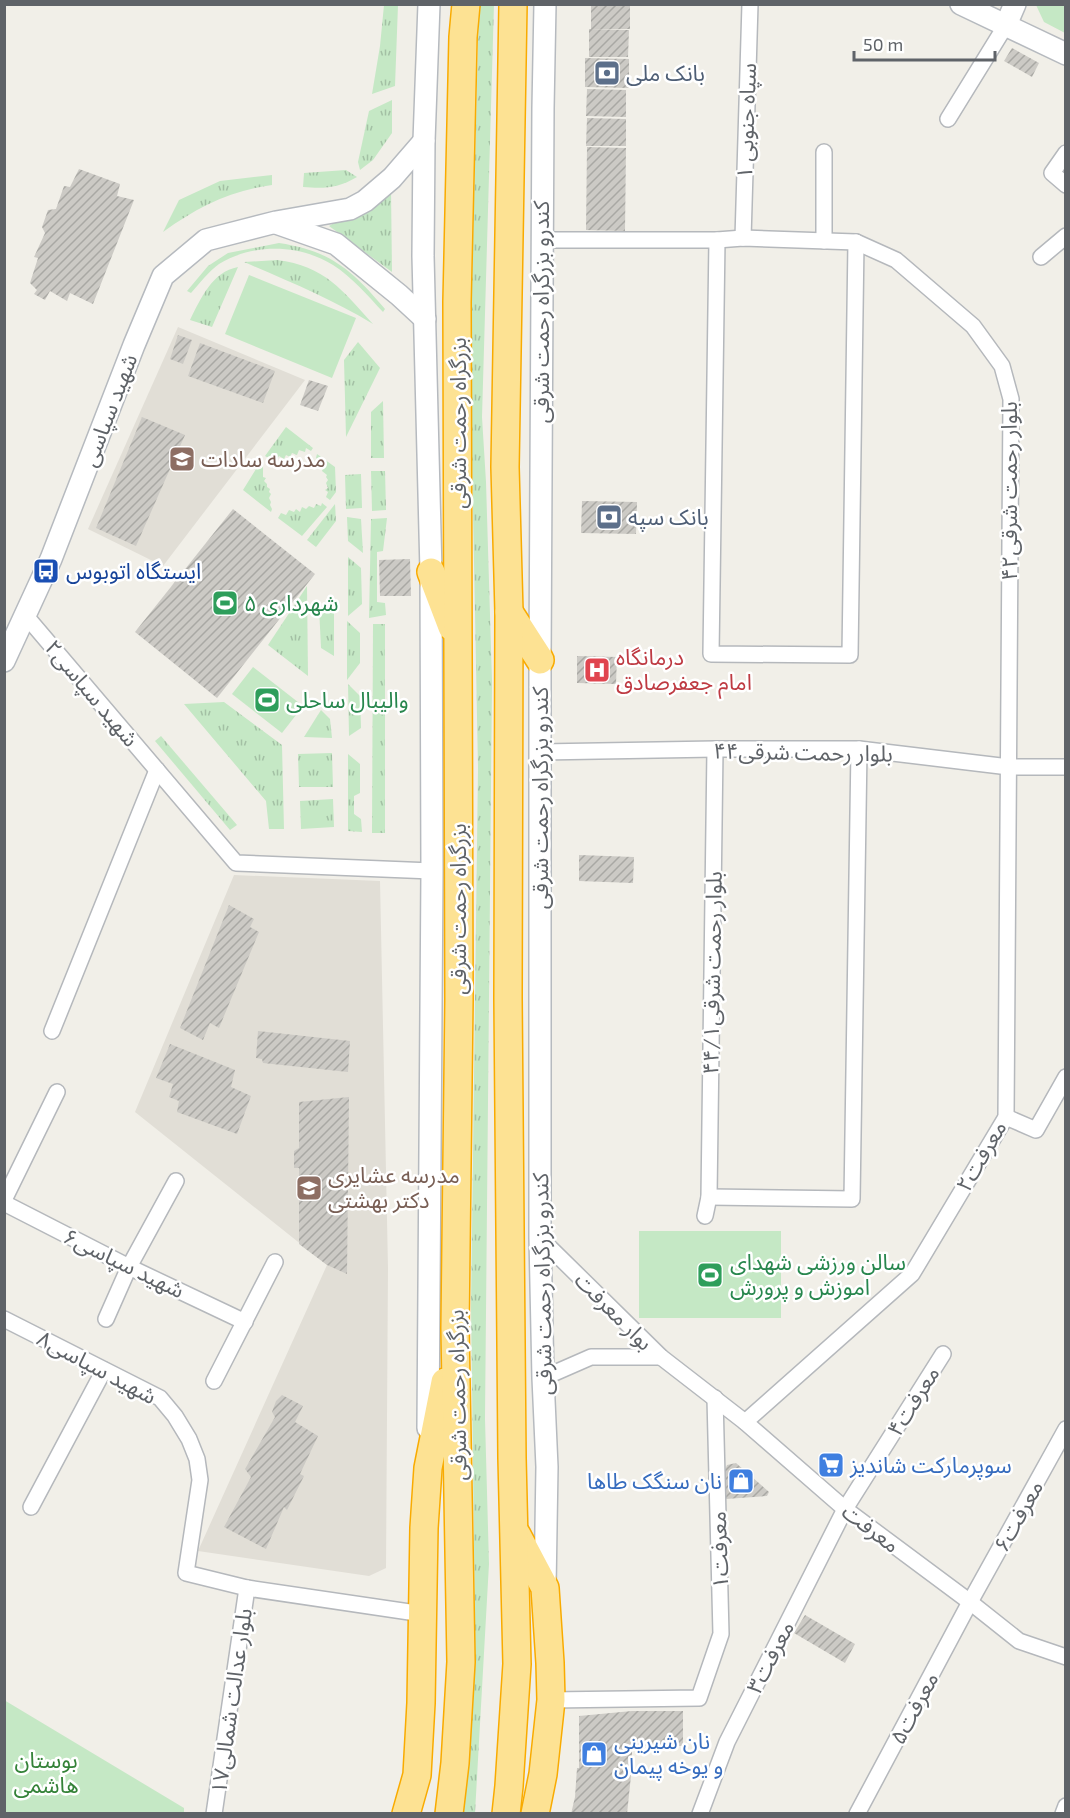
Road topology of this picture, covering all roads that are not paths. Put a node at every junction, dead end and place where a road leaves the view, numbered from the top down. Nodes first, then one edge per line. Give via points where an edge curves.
1 (429, 4) edge
2 (466, 4) edge
3 (513, 4) edge
4 (750, 4) edge
5 (961, 4) edge
6 (1015, 4) edge
7 (544, 7) edge
8 (1006, 26) junction
9 (1065, 54) edge
10 (948, 119) dead end
11 (424, 141) junction
12 (824, 152) dead end
13 (1065, 153) edge
14 (1065, 185) edge
15 (276, 222) junction
16 (1065, 236) edge
17 (743, 238) junction
18 (542, 240) junction
19 (717, 240) junction
20 (824, 241) junction
21 (856, 242) junction
22 (1041, 257) dead end
23 (425, 320) junction
24 (431, 572) junction
25 (509, 612) junction
26 (26, 616) junction
27 (458, 643) junction
28 (540, 660) junction
29 (4, 661) edge
30 (715, 749) junction
31 (859, 749) junction
32 (541, 752) junction
33 (1009, 767) junction
34 (1065, 767) edge
35 (157, 770) junction
36 (432, 871) junction
37 (51, 1031) dead end
38 (1065, 1077) edge
39 (57, 1092) dead end
40 (1006, 1117) junction
41 (176, 1181) dead end
42 (709, 1197) junction
43 (4, 1202) edge
44 (705, 1216) dead end
45 (540, 1238) junction
46 (275, 1262) dead end
47 (129, 1267) junction
48 (106, 1319) dead end
49 (4, 1320) edge
50 (244, 1322) junction
51 (455, 1328) junction
52 (943, 1354) dead end
53 (661, 1358) junction
54 (104, 1370) junction
55 (543, 1378) junction
56 (214, 1381) dead end
57 (715, 1398) junction
58 (745, 1422) junction
59 (1065, 1429) edge
60 (428, 1468) junction
61 (31, 1507) dead end
62 (845, 1509) junction
63 (514, 1528) junction
64 (247, 1588) junction
65 (545, 1588) junction
66 (970, 1602) junction
67 (423, 1614) junction
68 (1065, 1657) edge
69 (517, 1664) junction
70 (551, 1700) junction
71 (1065, 1806) edge
72 (700, 1810) edge
73 (214, 1814) edge
74 (406, 1814) edge
75 (449, 1814) edge
76 (506, 1814) edge
77 (535, 1814) edge
78 (857, 1814) edge
79 (1063, 1814) edge

1 - 11 main road
2 - 27 highway, بزرگراه رحمت شرقی via 457,302
3 - 25 highway via 506,467
4 - 17 street, ۱ سپاه جنوبی
5 - 8 main road
6 - 8 main road
7 - 18 main road, کندرو بزرگراه رحمت شرقی
8 - 9 main road
8 - 10 street
11 - 15 main road, شهید سپاسی via 392,178 365,201 350,209
11 - 23 main road
12 - 20 street
13 - 14 street via 1052,173
15 - 23 main road via 336,244
15 - 26 main road, شهید سپاسی via 206,240 163,276
16 - 22 street
17 - 19 street, بلوار رحمت شرقی۴۲
17 - 20 street, بلوار رحمت شرقی۴۲
18 - 19 street, بلوار رحمت شرقی۴۲
18 - 28 main road, کندرو بزرگراه رحمت شرقی
19 - 21 street via 711,654 850,655
20 - 21 street, بلوار رحمت شرقی۴۲
21 - 33 street, بلوار رحمت شرقی۴۲ via 896,260 973,326 1002,366 1011,399
23 - 24 main road
24 - 27 highway
24 - 36 main road
25 - 28 highway
25 - 63 highway via 508,998
26 - 29 main road, شهید سپاسی
26 - 35 street, شهید سپاسی۲
27 - 51 highway, بزرگراه رحمت شرقی
28 - 32 main road, کندرو بزرگراه رحمت شرقی
30 - 31 street, ۴۴بلوار رحمت شرقی
30 - 32 street, ۴۴بلوار رحمت شرقی
30 - 42 street, بلوار رحمت شرقی۴۴/۱
31 - 33 street, ۴۴بلوار رحمت شرقی
31 - 42 street via 852,1200
32 - 45 main road, کندرو بزرگراه رحمت شرقی
33 - 34 street, ۴۴بلوار رحمت شرقی
33 - 40 street, معرفت۲
35 - 36 street, شهید سپاسی۲ via 237,863
35 - 37 street
36 - 60 main road
38 - 40 street via 1036,1130
39 - 43 street
40 - 58 street, معرفت۲ via 912,1274
41 - 47 street
42 - 44 street, بلوار رحمت شرقی۴۴/۱
43 - 47 street, شهید سپاسی۶
45 - 53 street, بوار معرفت
45 - 55 main road, کندرو بزرگراه رحمت شرقی
46 - 50 street
47 - 48 street
47 - 50 street, شهید سپاسی۶
49 - 54 street, شهید سپاسی۸
50 - 56 street
51 - 60 highway
51 - 75 highway, بزرگراه رحمت شرقی via 461,1662
52 - 62 street, معرفت۴
53 - 55 street via 591,1357
53 - 57 street, معرفت
54 - 61 street
54 - 64 street, شهید سپاسی۸ via 160,1398 176,1416 193,1449 200,1480 186,1573
55 - 65 main road, کندرو بزرگراه رحمت شرقی via 547,1467
57 - 58 street, معرفت
57 - 70 street, معرفت۱ via 722,1634 699,1698
58 - 62 street, معرفت
59 - 66 street, معرفت۶
60 - 67 highway
62 - 66 street, معرفت
62 - 72 street, معرفت۳ via 727,1742
63 - 65 highway
63 - 69 highway
64 - 67 street
64 - 73 street, بلوار عدالت شمالی۱۷
65 - 69 highway
65 - 70 highway
66 - 68 street, معرفت via 1019,1641
66 - 78 street, معرفت۵
67 - 74 highway via 417,1775
69 - 76 highway
70 - 77 highway
71 - 79 street

